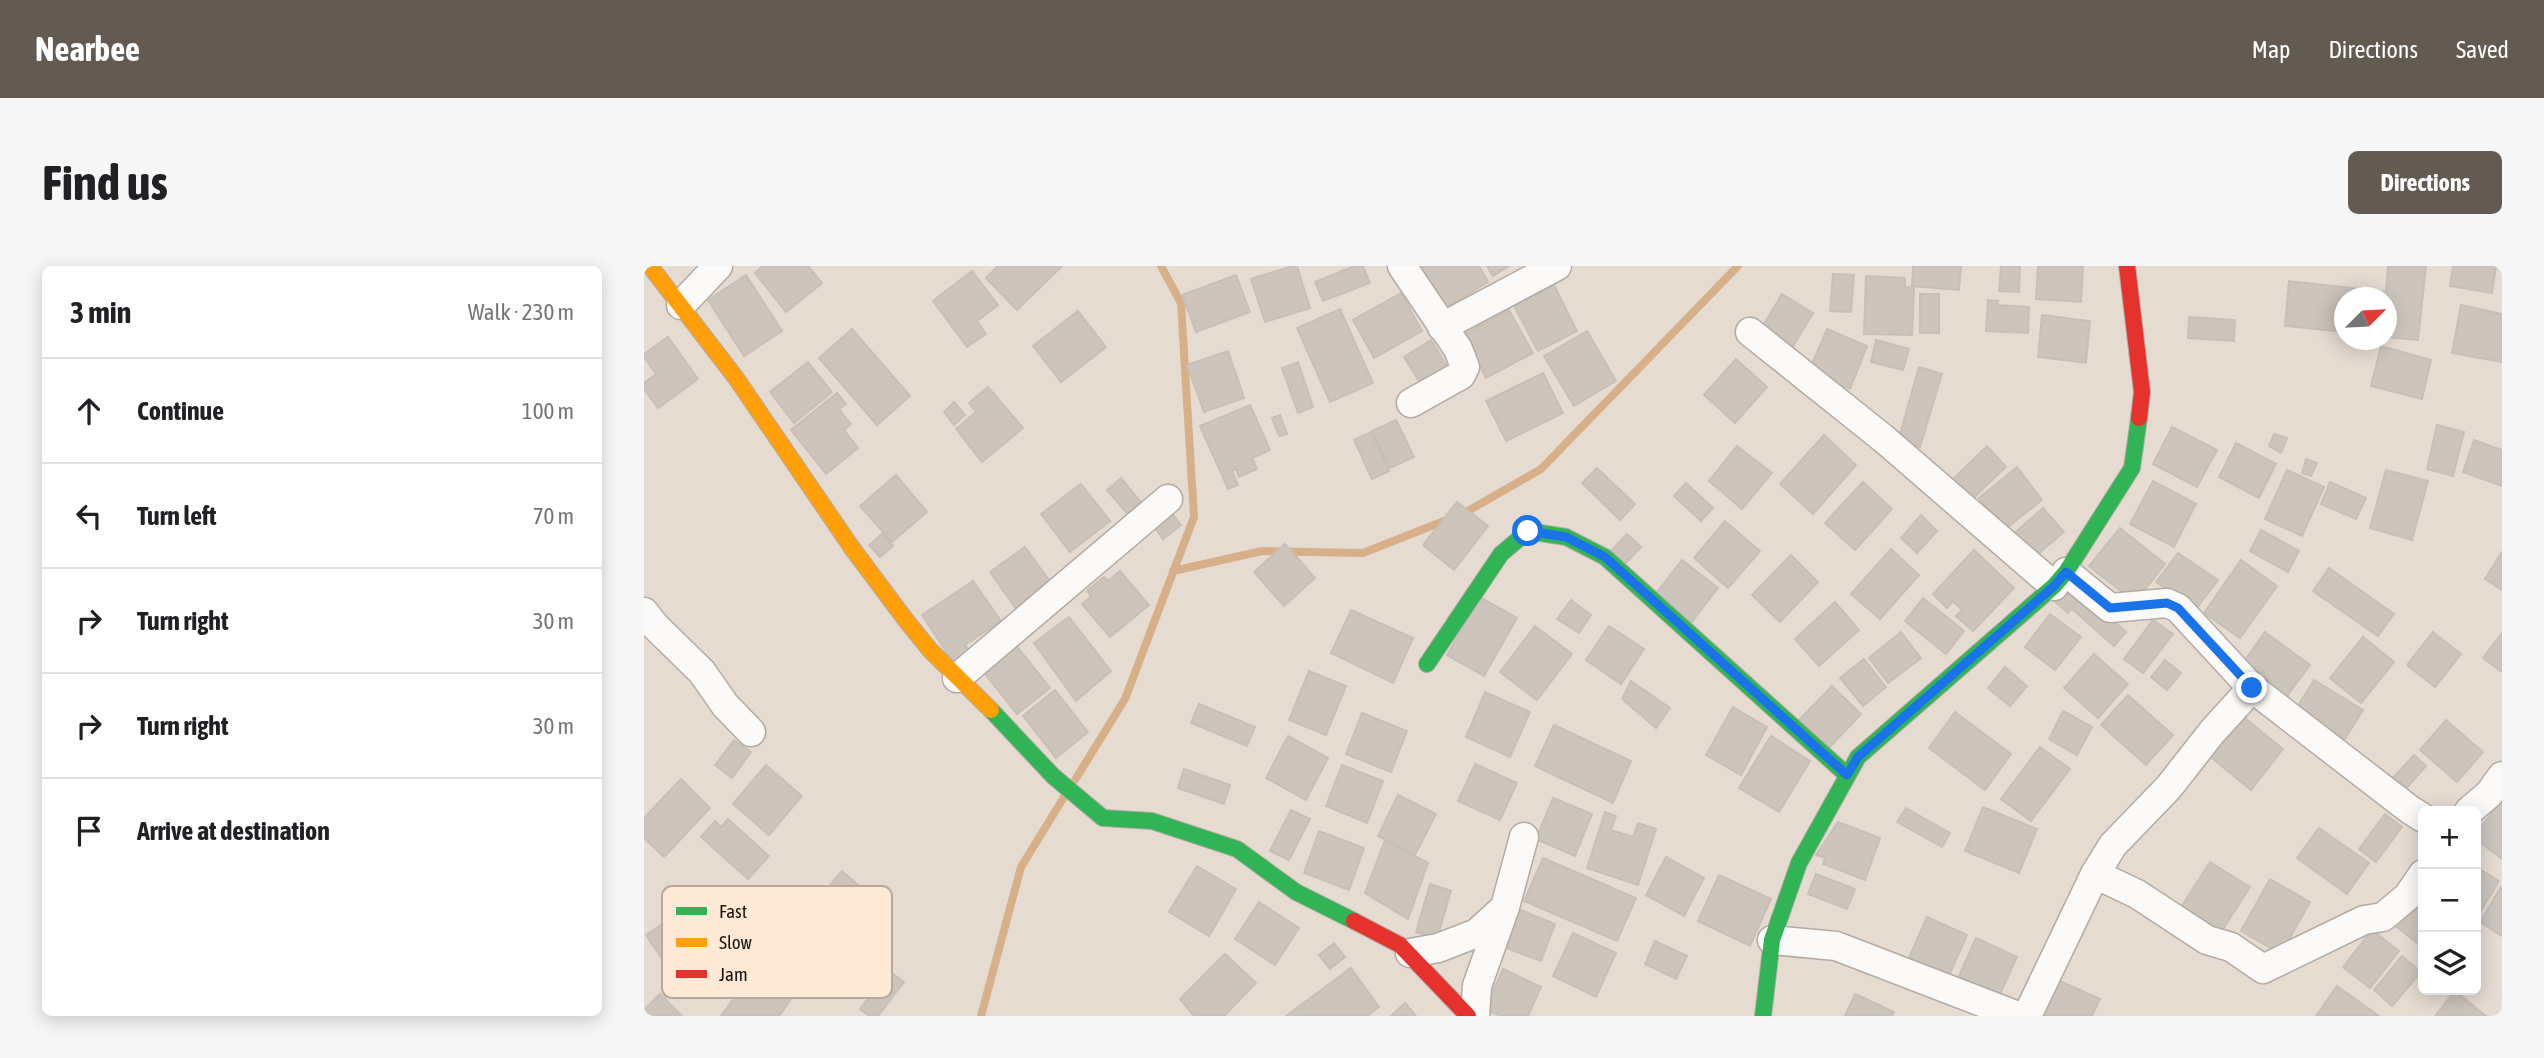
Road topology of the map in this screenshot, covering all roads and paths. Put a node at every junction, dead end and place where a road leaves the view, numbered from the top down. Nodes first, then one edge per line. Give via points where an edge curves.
1 (650, 266) edge
2 (718, 266) edge
3 (1402, 266) edge
4 (1557, 266) edge
5 (2127, 266) edge
6 (681, 305) junction
7 (1442, 327) junction
8 (1750, 332) dead end
9 (1411, 403) dead end
10 (1168, 499) dead end
11 (2060, 579) junction
12 (644, 612) edge
13 (1427, 664) dead end
14 (957, 678) junction
15 (2252, 688) junction
16 (751, 732) dead end
17 (1847, 775) junction
18 (2502, 776) edge
19 (2475, 806) edge
20 (2418, 815) edge
21 (1524, 837) dead end
22 (2095, 874) junction
23 (2418, 881) edge
24 (1505, 907) junction
25 (1772, 940) junction
26 (1410, 953) junction
27 (1468, 1016) edge
28 (1475, 1016) edge
29 (1763, 1016) edge
30 (2018, 1016) edge
31 (2027, 1016) edge

1 - 6 street
2 - 6 street
3 - 7 street
4 - 7 street
5 - 11 street via 2142,392 2132,468
6 - 14 street via 852,548
7 - 9 street via 1465,367 1461,375
8 - 11 street
10 - 14 street
11 - 15 street via 2110,608 2167,603 2178,608
11 - 17 street via 1858,757
12 - 16 street
13 - 17 street via 1502,554 1528,531 1566,537 1605,557
14 - 26 street via 1053,776 1103,818 1152,821 1237,849 1296,892
15 - 20 street
15 - 22 street via 2113,845
17 - 25 street via 1800,863
18 - 19 street
21 - 24 street
22 - 23 street via 2263,969 2364,920 2383,917
22 - 31 street
24 - 26 street via 1477,933
24 - 28 street via 1476,986
25 - 29 street
25 - 30 street via 1836,946
26 - 27 street

